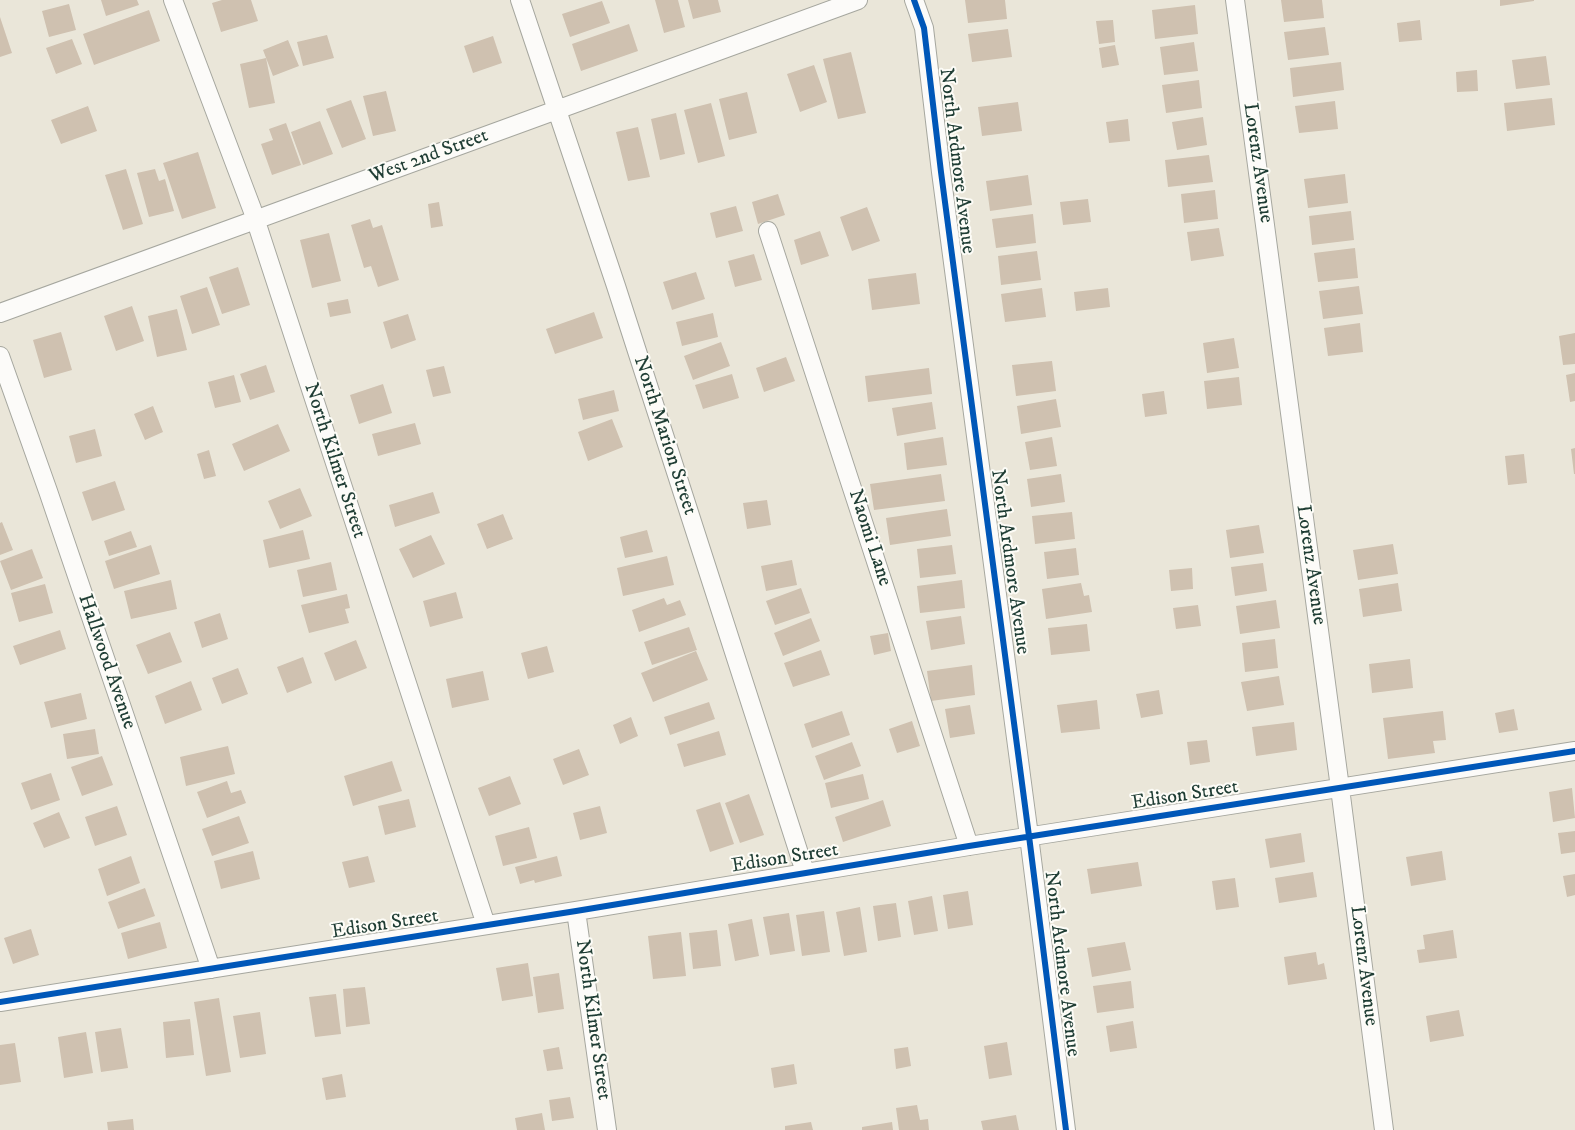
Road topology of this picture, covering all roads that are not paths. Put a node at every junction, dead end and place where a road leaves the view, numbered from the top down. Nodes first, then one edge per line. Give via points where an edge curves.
1 (173, 0) edge
2 (520, 0) edge
3 (858, 0) edge
4 (914, 0) edge
5 (1235, 0) edge
6 (556, 110) junction
7 (255, 220) junction
8 (768, 231) dead end
9 (0, 313) edge
10 (0, 356) edge
11 (1575, 752) edge
12 (1340, 788) junction
13 (1029, 836) junction
14 (969, 846) junction
15 (805, 872) junction
16 (576, 911) junction
17 (486, 925) junction
18 (211, 969) junction
19 (0, 1002) edge
20 (607, 1130) edge
21 (1066, 1130) edge
22 (1384, 1130) edge

1 - 7 street, North Kilmer Street
2 - 6 street, North Marion Street
3 - 6 street, West 2nd Street
4 - 13 street, North Ardmore Avenue via 924,28
5 - 12 street, Lorenz Avenue
6 - 7 street, West 2nd Street
6 - 15 street, North Marion Street
7 - 9 street, West 2nd Street
7 - 17 street, North Kilmer Street
8 - 14 street, Naomi Lane
10 - 18 street, Hallwood Avenue
11 - 12 street, Edison Street
12 - 13 street, Edison Street
12 - 22 street, Lorenz Avenue
13 - 14 street, Edison Street
13 - 21 street, North Ardmore Avenue
14 - 15 street, Edison Street
15 - 16 street, Edison Street
16 - 17 street, Edison Street
16 - 20 street, North Kilmer Street
17 - 18 street, Edison Street
18 - 19 street, Edison Street

